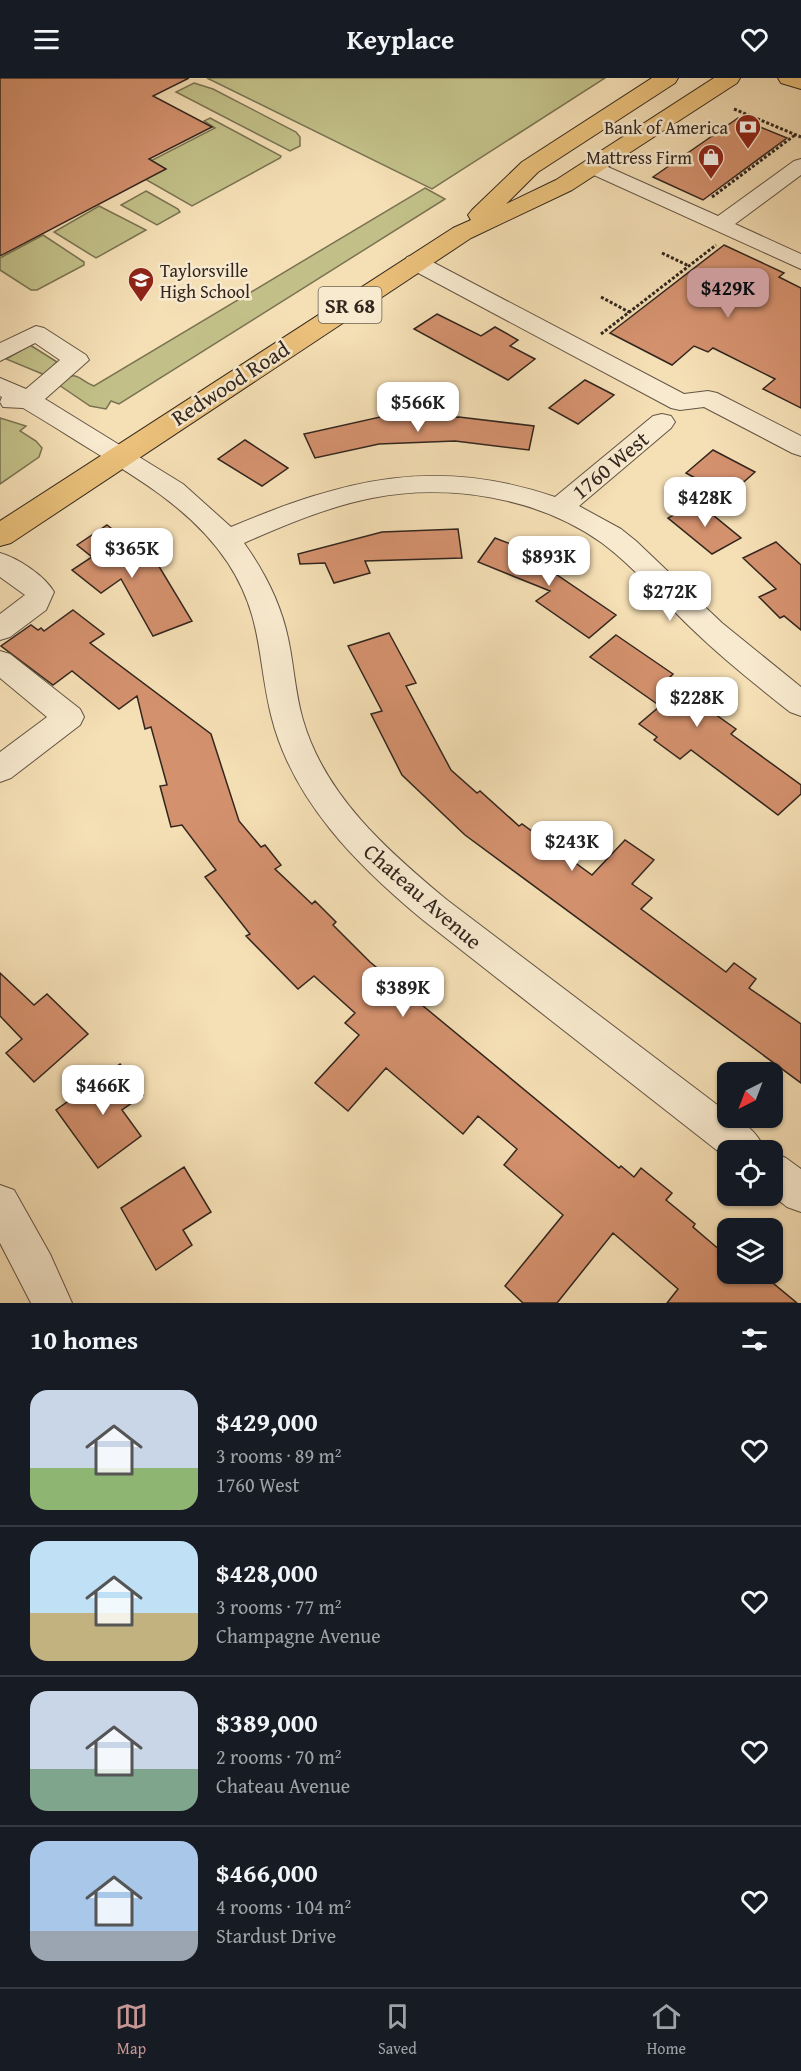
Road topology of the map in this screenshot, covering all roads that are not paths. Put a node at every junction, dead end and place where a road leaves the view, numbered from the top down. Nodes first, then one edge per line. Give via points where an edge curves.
1 (667, 78) edge
2 (729, 78) edge
3 (789, 78) edge
4 (801, 83) edge
5 (801, 165) edge
6 (591, 167) junction
7 (722, 232) junction
8 (462, 233) junction
9 (415, 262) junction
10 (801, 262) edge
11 (0, 353) edge
12 (0, 386) edge
13 (29, 400) junction
14 (0, 402) edge
15 (662, 422) dead end
16 (801, 447) edge
17 (120, 456) junction
18 (559, 508) junction
19 (0, 535) edge
20 (226, 540) junction
21 (0, 563) edge
22 (0, 629) edge
23 (0, 662) edge
24 (801, 704) edge
25 (0, 769) edge
26 (733, 1140) edge
27 (783, 1179) edge
28 (801, 1193) edge
29 (0, 1204) edge
30 (52, 1303) edge

1 - 8 main road, Redwood Road / SR 68 via 530,167
2 - 6 main road, Redwood Road / SR 68
3 - 4 main road
5 - 7 street
6 - 7 street
6 - 8 main road, Redwood Road / SR 68 via 564,185
7 - 10 street
8 - 9 main road, Redwood Road / SR 68
9 - 16 street via 680,402 708,399
9 - 17 main road, Redwood Road / SR 68
11 - 13 street via 36,333 77,360
12 - 13 street, Chateau Avenue
13 - 14 street
13 - 17 street, Chateau Avenue
15 - 18 street, 1760 West
17 - 19 main road, Redwood Road / SR 68
17 - 20 street, Chateau Avenue via 184,500
18 - 20 street via 504,492 447,483 410,484 373,488 317,504
18 - 24 street via 609,535 630,552 727,644
20 - 26 street, Chateau Avenue via 265,608 274,637 283,701 300,753 339,816 363,846 435,910
21 - 22 street via 40,592 36,603
23 - 25 street via 69,717
27 - 28 street
29 - 30 street

